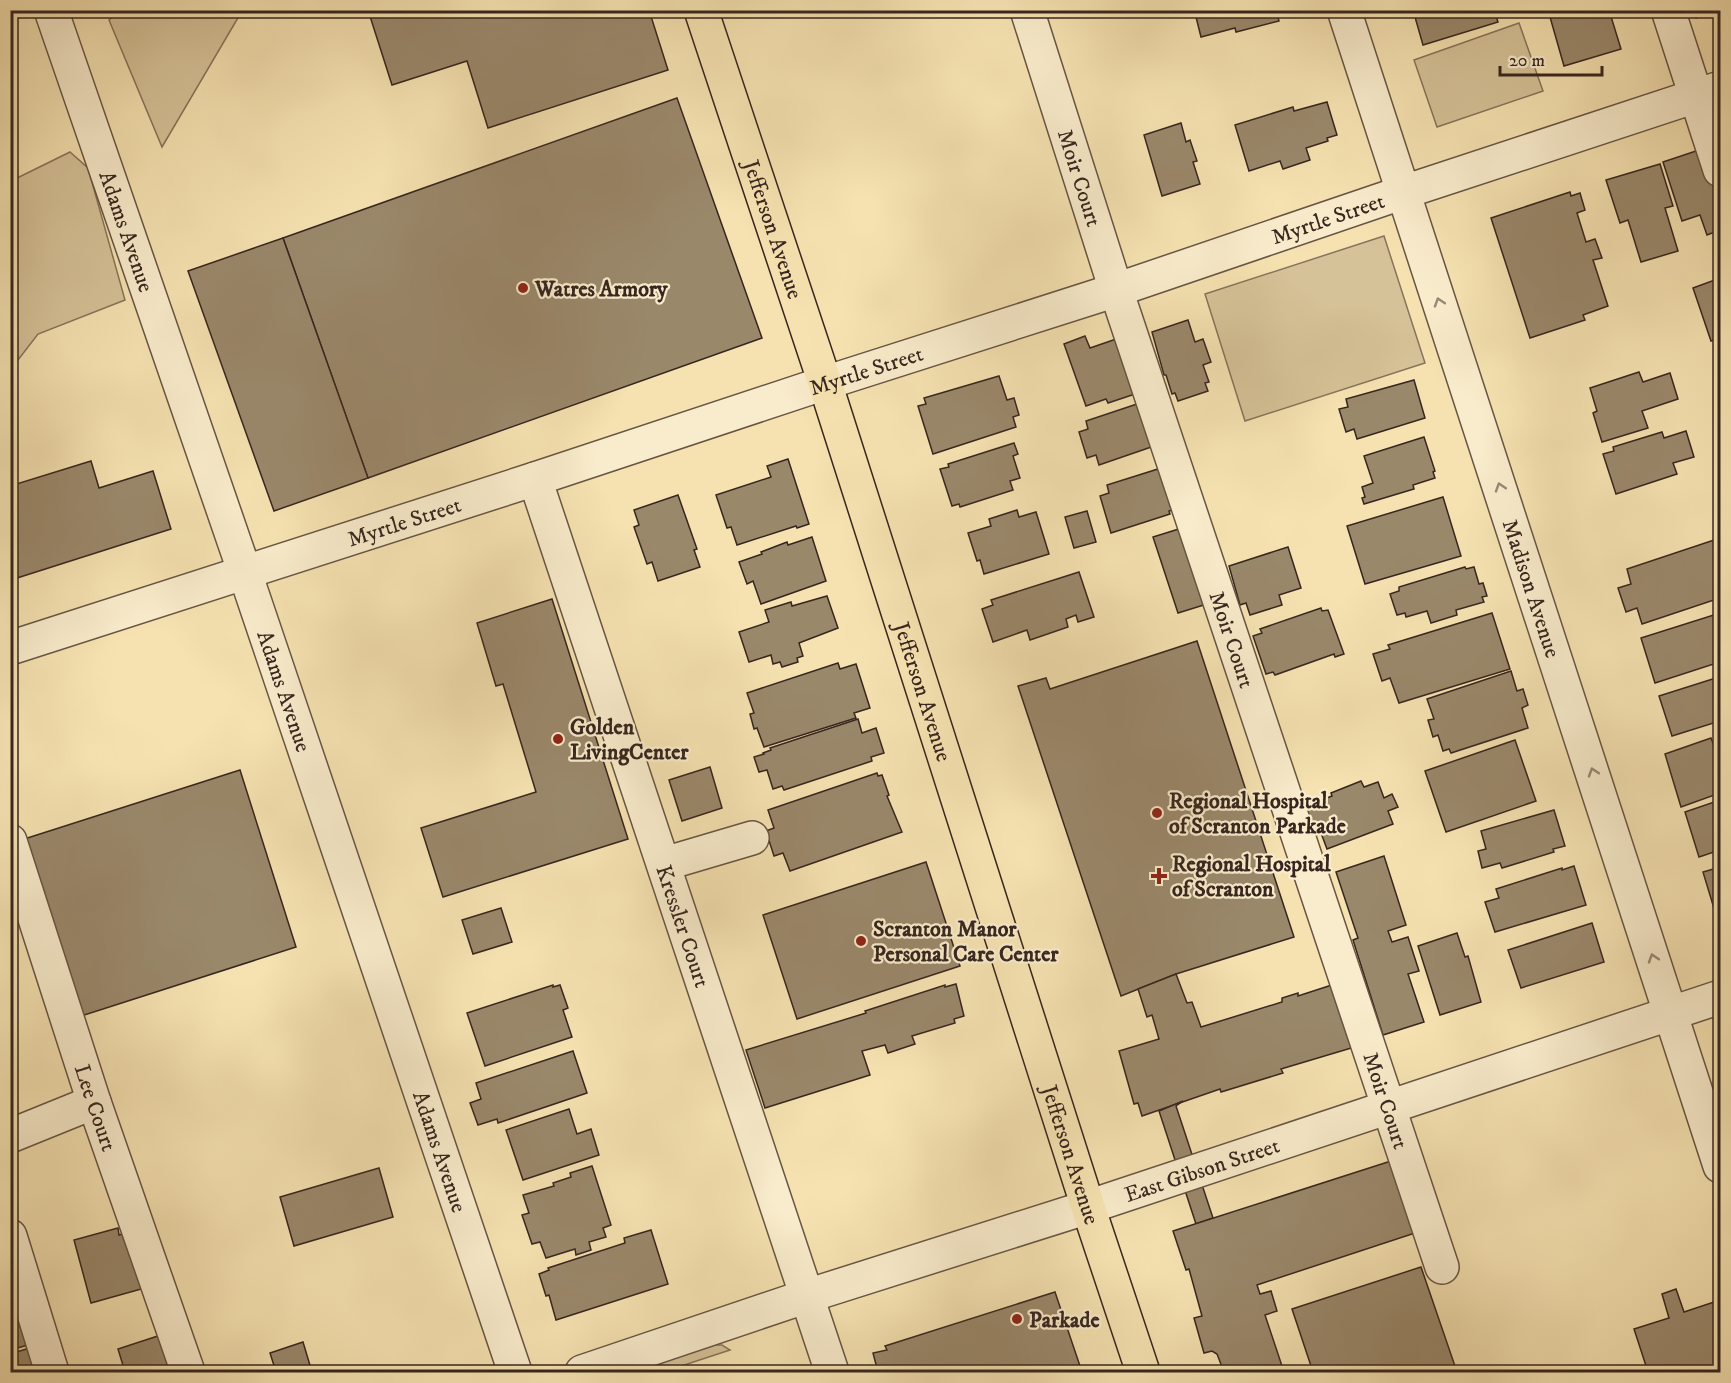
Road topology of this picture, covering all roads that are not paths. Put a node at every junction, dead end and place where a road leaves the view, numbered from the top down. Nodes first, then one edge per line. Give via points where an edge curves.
1 (51, 10) edge
2 (701, 10) edge
3 (1027, 10) edge
4 (1344, 10) edge
5 (1668, 10) edge
6 (1708, 92) edge
7 (1720, 170) edge
8 (1404, 192) junction
9 (1116, 290) junction
10 (825, 382) junction
11 (535, 479) junction
12 (245, 573) junction
13 (10, 648) edge
14 (752, 838) dead end
15 (10, 841) edge
16 (664, 864) junction
17 (18, 889) edge
18 (1720, 997) edge
19 (1671, 1013) junction
20 (94, 1102) junction
21 (1388, 1109) junction
22 (10, 1136) edge
23 (1720, 1166) edge
24 (1088, 1208) junction
25 (10, 1236) edge
26 (1442, 1267) dead end
27 (807, 1296) junction
28 (52, 1372) edge
29 (188, 1372) edge
30 (515, 1372) edge
31 (582, 1372) edge
32 (831, 1372) edge
33 (1143, 1372) edge

1 - 12 street, Adams Avenue
2 - 10 main road, Jefferson Avenue
3 - 9 street, Moir Court
4 - 8 street, Madison Avenue
5 - 6 street
6 - 7 street
6 - 8 street, Myrtle Street
8 - 9 street, Myrtle Street
19 -> 8 street, Madison Avenue
9 - 10 street, Myrtle Street
9 - 21 street, Moir Court
10 - 11 street, Myrtle Street
10 - 24 main road, Jefferson Avenue
11 - 12 street, Myrtle Street
11 - 16 street, Kressler Court
12 - 13 street, Myrtle Street
12 - 30 street, Adams Avenue
14 - 16 street
15 - 17 street, Lee Court
16 - 27 street, Kressler Court
17 - 20 street, Lee Court
18 - 19 street, East Gibson Street
19 - 21 street, East Gibson Street
19 - 23 street, Madison Avenue
20 - 22 street
20 - 29 street, Lee Court
21 - 24 street, East Gibson Street
21 - 26 street, Moir Court
24 - 27 street, East Gibson Street
24 - 33 main road, Jefferson Avenue
25 - 28 street
27 - 31 street, East Gibson Street
27 - 32 street, Kressler Court

